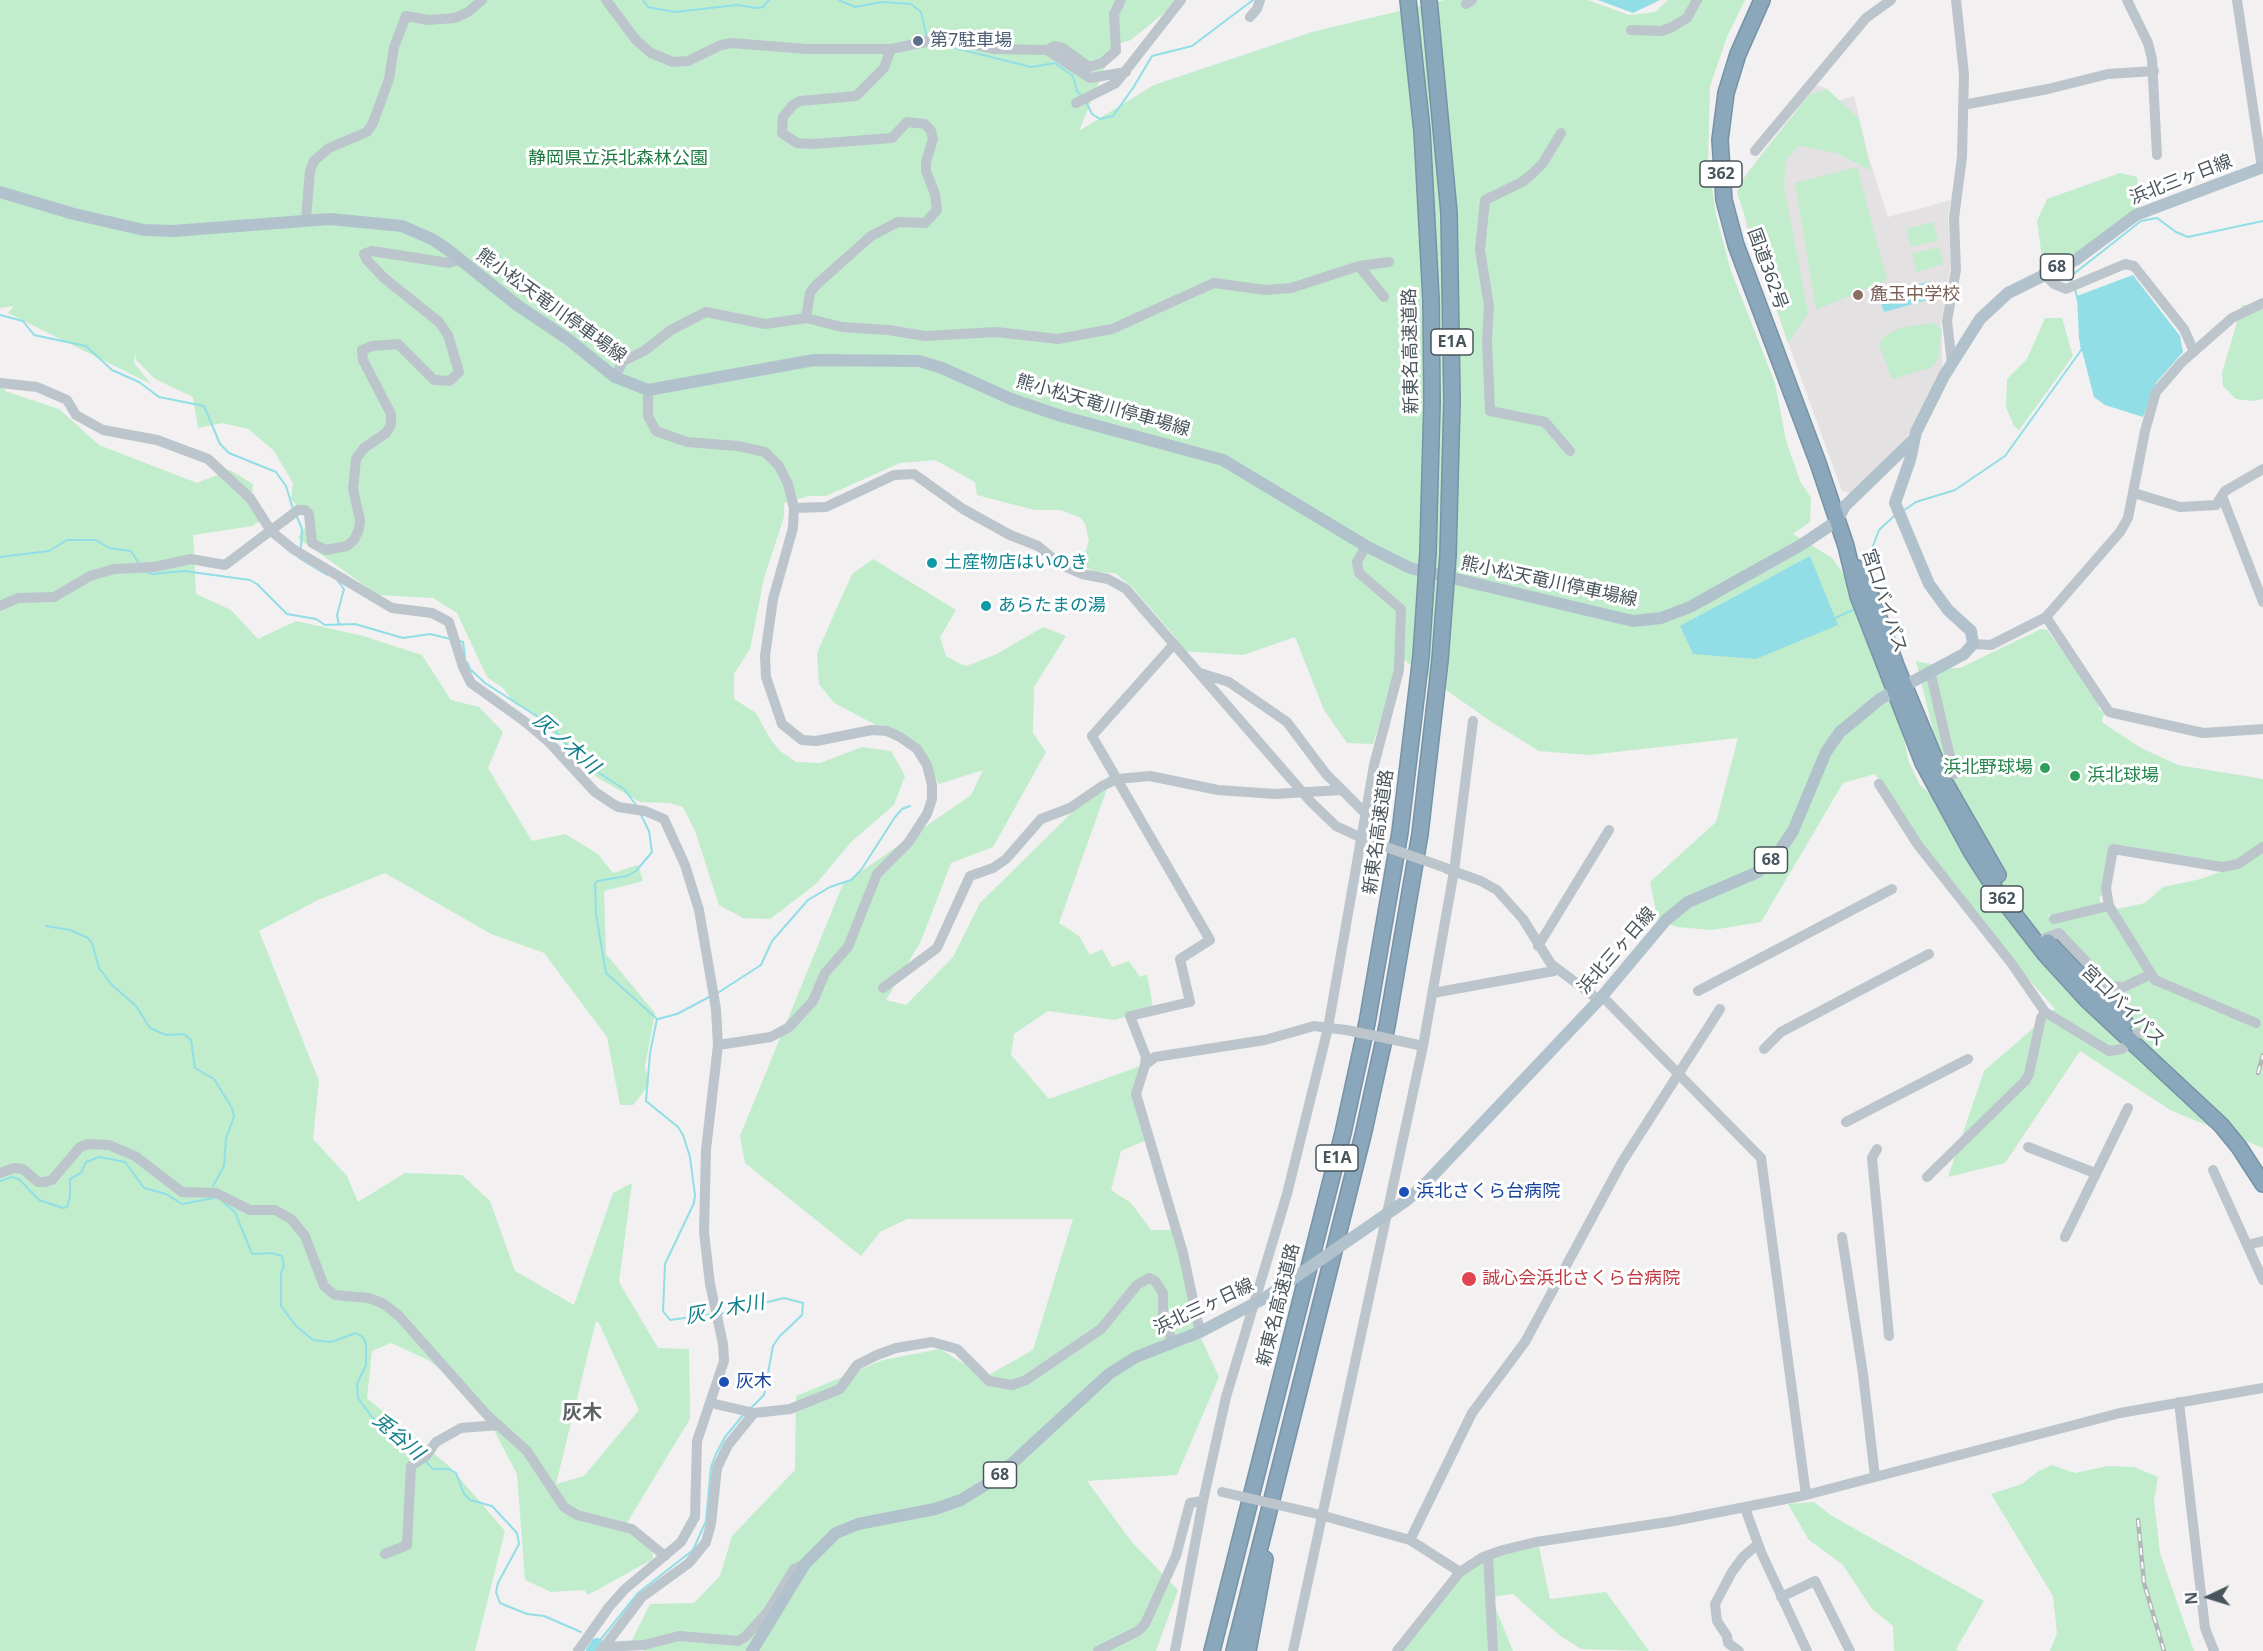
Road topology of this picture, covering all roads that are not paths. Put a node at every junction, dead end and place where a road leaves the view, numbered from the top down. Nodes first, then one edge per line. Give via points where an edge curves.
1 (482, 0) edge
2 (606, 0) edge
3 (1121, 0) edge
4 (1181, 0) edge
5 (1260, 0) edge
6 (1408, 0) edge
7 (1429, 0) edge
8 (1698, 0) edge
9 (1762, 0) edge
10 (1891, 0) edge
11 (1956, 0) edge
12 (2127, 0) edge
13 (2238, 0) edge
14 (1250, 17) dead end
15 (1631, 30) dead end
16 (891, 49) junction
17 (1047, 50) junction
18 (2154, 71) junction
19 (1126, 72) junction
20 (1081, 100) dead end
21 (1964, 105) junction
22 (1561, 133) dead end
23 (1755, 151) dead end
24 (2157, 155) dead end
25 (2263, 167) edge
26 (0, 192) edge
27 (306, 219) junction
28 (458, 260) junction
29 (1389, 262) dead end
30 (1359, 266) junction
31 (2043, 273) junction
32 (1384, 297) dead end
33 (2263, 303) edge
34 (806, 318) junction
35 (2194, 352) junction
36 (1952, 363) junction
37 (615, 377) junction
38 (0, 383) edge
39 (648, 390) junction
40 (1914, 439) junction
41 (1570, 451) dead end
42 (2263, 469) edge
43 (2134, 493) junction
44 (2222, 495) junction
45 (794, 508) junction
46 (1837, 520) junction
47 (271, 531) junction
48 (1366, 546) junction
49 (1846, 546) joint
50 (2263, 602) edge
51 (0, 606) edge
52 (2046, 617) junction
53 (1174, 644) junction
54 (1973, 644) junction
55 (1930, 671) junction
56 (1200, 673) junction
57 (1899, 688) junction
58 (1473, 721) dead end
59 (2263, 729) edge
60 (1954, 774) dead end
61 (1117, 779) junction
62 (1879, 784) dead end
63 (1341, 790) junction
64 (1302, 792) junction
65 (1365, 813) junction
66 (1609, 830) dead end
67 (1363, 839) junction
68 (2263, 847) edge
69 (1450, 870) junction
70 (1892, 889) dead end
71 (2109, 906) junction
72 (2054, 920) dead end
73 (2045, 938) junction
74 (1538, 946) junction
75 (1929, 954) dead end
76 (1556, 968) junction
77 (2150, 975) junction
78 (883, 988) dead end
79 (1698, 991) dead end
80 (1433, 993) junction
81 (1601, 998) junction
82 (1720, 1009) dead end
83 (2045, 1012) junction
84 (2256, 1023) dead end
85 (1328, 1028) junction
86 (2134, 1037) junction
87 (718, 1045) junction
88 (1423, 1046) junction
89 (1764, 1049) dead end
90 (1968, 1059) dead end
91 (1145, 1065) junction
92 (1681, 1074) junction
93 (2128, 1108) dead end
94 (1846, 1122) dead end
95 (2028, 1147) dead end
96 (1876, 1149) dead end
97 (2263, 1163) edge
98 (2212, 1170) dead end
99 (0, 1173) edge
100 (2095, 1173) junction
101 (1927, 1177) dead end
102 (2263, 1184) edge
103 (1389, 1212) junction
104 (1842, 1237) dead end
105 (2065, 1237) dead end
106 (2263, 1241) edge
107 (2247, 1245) junction
108 (2263, 1280) edge
109 (1323, 1298) junction
110 (1252, 1307) junction
111 (1200, 1332) junction
112 (1890, 1336) dead end
113 (1173, 1342) junction
114 (2263, 1388) edge
115 (2179, 1402) junction
116 (711, 1403) junction
117 (752, 1413) junction
118 (499, 1425) junction
119 (1875, 1477) junction
120 (1207, 1488) junction
121 (1806, 1495) junction
122 (1203, 1501) junction
123 (1745, 1508) junction
124 (1317, 1515) junction
125 (1410, 1540) junction
126 (1758, 1544) junction
127 (385, 1554) dead end
128 (666, 1556) junction
129 (1488, 1556) junction
130 (805, 1564) junction
131 (1460, 1572) junction
132 (1781, 1597) junction
133 (1225, 1599) junction
134 (602, 1649) edge
135 (578, 1651) edge
136 (752, 1651) edge
137 (1098, 1651) edge
138 (1175, 1651) edge
139 (1206, 1651) edge
140 (1212, 1651) edge
141 (1234, 1651) edge
142 (1248, 1651) edge
143 (1293, 1651) edge
144 (1396, 1651) edge
145 (1493, 1651) edge
146 (1739, 1651) edge
147 (1807, 1651) edge
148 (1850, 1651) edge
149 (2214, 1651) edge

1 - 27 street via 455,18 428,20 406,16 373,123 367,132 329,148 314,161
2 - 16 street via 636,40 651,53 673,62 687,61 731,43 807,49
3 - 17 street via 1114,14 1116,51 1102,63 1089,67 1063,48 1054,46
4 - 19 street
5 - 14 street
6 - 133 highway, 新東名高速道路 / E1A, bridge via 1422,131 1431,300 1428,552 1421,656 1400,832 1367,1023 1343,1133
7 - 109 highway, E1A, bridge via 1443,129 1452,310 1451,476 1440,660 1431,754 1403,940 1363,1135
8 - 15 street via 1687,18 1672,27 1662,31
9 - 46 highway, 国道362号 / 362 via 1743,40 1726,93 1720,148 1724,200 1736,245
10 - 23 street via 1866,18
11 - 21 street via 1963,48
12 - 18 street via 2148,43
13 - 25 street
16 - 17 street via 928,40 994,49
16 - 34 street via 887,64 856,96 800,101 783,117 782,132 797,143 813,144 892,138 907,122 924,124 932,131 926,171 937,210 925,223 898,222 871,236 814,286
17 - 19 street via 1090,78
18 - 21 street via 2108,74
18 - 24 street
19 - 20 street via 1116,83
21 - 36 street via 1954,218 1956,270 1947,321
22 - 41 street via 1532,174 1485,200 1480,250 1489,306 1490,411 1545,422
25 - 31 main road, 浜北三ヶ日線 / 68 via 2136,215 2076,259
26 - 27 main road, 熊小松天竜川停車場線 via 144,230
27 - 28 main road, 熊小松天竜川停車場線 via 361,220 402,226 432,239
28 - 37 main road, 熊小松天竜川停車場線
28 - 47 street via 449,263 372,251 364,254 384,278 439,322 448,335 459,372 450,381 434,380 398,345 362,350 367,369 391,414 392,425 356,459 352,489 360,520 354,540 347,546 318,548 311,539 309,514 304,510
29 - 30 street
30 - 32 street
30 - 34 street via 1291,288 1266,290 1214,283 1112,329 1058,339 996,332 925,336 842,327
31 - 35 street via 2061,288 2126,264 2134,266 2184,329
31 - 36 main road, 浜北三ヶ日線 / 68 via 2008,293 1980,319
33 - 35 street via 2232,318
34 - 37 street via 765,324 706,312 623,361
35 - 43 street via 2156,392
36 - 40 main road, 浜北三ヶ日線 / 68
37 - 39 main road, 熊小松天竜川停車場線
38 - 47 street via 37,387 67,400 76,415 103,430 157,440 208,459 250,498
39 - 45 street via 648,416 656,431 687,442 738,446 765,453 783,473
39 - 48 main road, 熊小松天竜川停車場線 via 814,360 919,361 1061,416 1223,460
40 - 46 main road, 熊小松天竜川停車場線 via 1845,506
40 - 54 main road, 浜北三ヶ日線 / 68 via 1896,499 1897,510 1934,593 1967,626
42 - 44 street via 2224,490
43 - 44 street via 2180,507 2216,505
43 - 52 street via 2120,532
44 - 50 street
45 - 53 street via 826,507 894,475 914,474 963,509 1038,546 1061,565 1108,579 1126,590
45 - 87 street via 793,528 773,599 765,656 766,677 782,724 802,740 872,730 900,737 917,749 927,765 932,799 908,843 877,874 848,947 825,973 803,1013 771,1037
46 - 48 main road, 熊小松天竜川停車場線 via 1801,545 1690,607 1661,618 1633,621 1420,570
46 - 49 highway, 国道362号 / 362
47 - 51 street via 225,565 191,559 114,569 90,576 54,597 18,598
47 - 87 street via 293,549 392,608 441,616 449,622 471,683 549,742 596,792 618,807 664,819 694,890 714,999
48 - 65 street via 1358,562 1359,573 1394,600 1402,613 1399,670
49 - 57 highway, 宮口バイパス / 362 via 1858,596
52 - 54 street via 1991,645
52 - 59 street via 2109,712 2203,732
53 - 56 street
53 - 61 street via 1092,736
54 - 55 main road, 浜北三ヶ日線 / 68 via 1964,654
55 - 57 main road, 浜北三ヶ日線 / 68
55 - 60 street
56 - 63 street via 1229,682 1287,722
56 - 64 street
57 - 73 highway, 宮口バイパス / 362 via 1971,831
57 - 81 main road, 浜北三ヶ日線 / 68 via 1840,732 1826,752 1793,831 1778,853 1758,872 1688,902 1666,920
57 - 86 highway, 宮口バイパス / 362 via 1923,763 1997,892 2087,1000
58 - 69 street
61 - 64 street via 1150,776 1218,790
61 - 78 street via 1070,808 1041,819 1006,859 970,876 937,948
61 - 91 street via 1210,940 1180,959 1190,1002 1130,1016 1146,1057
62 - 83 street via 1918,845
63 - 64 street
63 - 65 street
64 - 67 street via 1336,826
65 - 67 street
66 - 74 street
67 - 69 street, bridge
67 - 85 street
68 - 71 street via 2238,864 2222,867 2113,849 2106,888
69 - 74 street via 1497,890 1523,919
69 - 80 street
70 - 79 street
71 - 72 street
71 - 77 street
73 - 77 street via 2059,933 2109,986 2124,987
73 - 86 highway, 宮口バイパス / 362
74 - 76 street
75 - 89 street via 1781,1032
76 - 80 street
76 - 81 street
77 - 84 street
80 - 88 street
81 - 92 street
81 - 103 main road, 浜北三ヶ日線 / 68 via 1425,1184
82 - 92 street
83 - 86 street via 2109,1051 2122,1049
83 - 101 street via 2025,1082
85 - 88 street, bridge
85 - 91 street via 1314,1026 1265,1040 1155,1057
85 - 110 street via 1287,1194
86 - 97 highway, 宮口バイパス / 362 via 2211,1101
86 - 102 highway, 宮口バイパス / 362 via 2221,1125
87 - 116 street via 706,1150 705,1215 706,1256 723,1361
88 - 103 street
90 - 94 street
91 - 111 street via 1136,1094 1183,1253
92 - 121 street via 1761,1158
92 - 125 street via 1622,1162 1525,1342 1472,1413
93 - 100 street
95 - 100 street
96 - 112 street via 1872,1158
98 - 107 street
99 - 118 street via 23,1169 38,1182 45,1182 52,1180 80,1147 88,1143 109,1145 135,1156 182,1192 216,1193 250,1210 275,1210 299,1227 324,1286 331,1293 384,1304
100 - 105 street
103 - 110 main road, 浜北三ヶ日線 / 68, bridge
103 - 124 street
104 - 119 street
106 - 107 street
107 - 108 street
109 - 141 highway, E1A
109 - 142 highway
110 - 111 main road, 浜北三ヶ日線 / 68
110 - 120 street via 1226,1397
111 - 113 main road, 浜北三ヶ日線 / 68
113 - 117 street via 1163,1317 1163,1293 1149,1278 1137,1285 1101,1329 1026,1380 1012,1385 989,1381 957,1349 932,1342 896,1348 857,1365 840,1389 829,1394 790,1408
113 - 130 main road, 浜北三ヶ日線 / 68 via 1136,1357 1109,1374 995,1479 961,1500 858,1524 836,1533
114 - 115 street
115 - 119 street via 2120,1413
115 - 149 street via 2205,1628
116 - 117 street
116 - 128 street via 697,1442 695,1517 681,1542
117 - 134 street via 728,1444 717,1468 706,1542 689,1563 642,1597
118 - 127 street via 460,1428 436,1442 411,1466 407,1545
118 - 128 street via 527,1451 564,1507 577,1515 632,1529
119 - 121 street
120 - 122 street
120 - 124 street, bridge
121 - 123 street
122 - 137 street via 1190,1503 1176,1556 1144,1624
122 - 138 street
123 - 126 street
123 - 129 street via 1536,1542
124 - 125 street
124 - 143 street
125 - 131 street
126 - 132 street
126 - 146 street via 1732,1572 1715,1604 1717,1621 1728,1643
128 - 135 street via 625,1589
129 - 131 street
129 - 145 street
130 - 134 street via 794,1569 767,1613 738,1641 679,1636 644,1645
130 - 136 main road, 浜北三ヶ日線 / 68
131 - 144 street
132 - 147 street
132 - 148 street via 1815,1581
133 - 139 highway
133 - 140 highway, 新東名高速道路 / E1A

